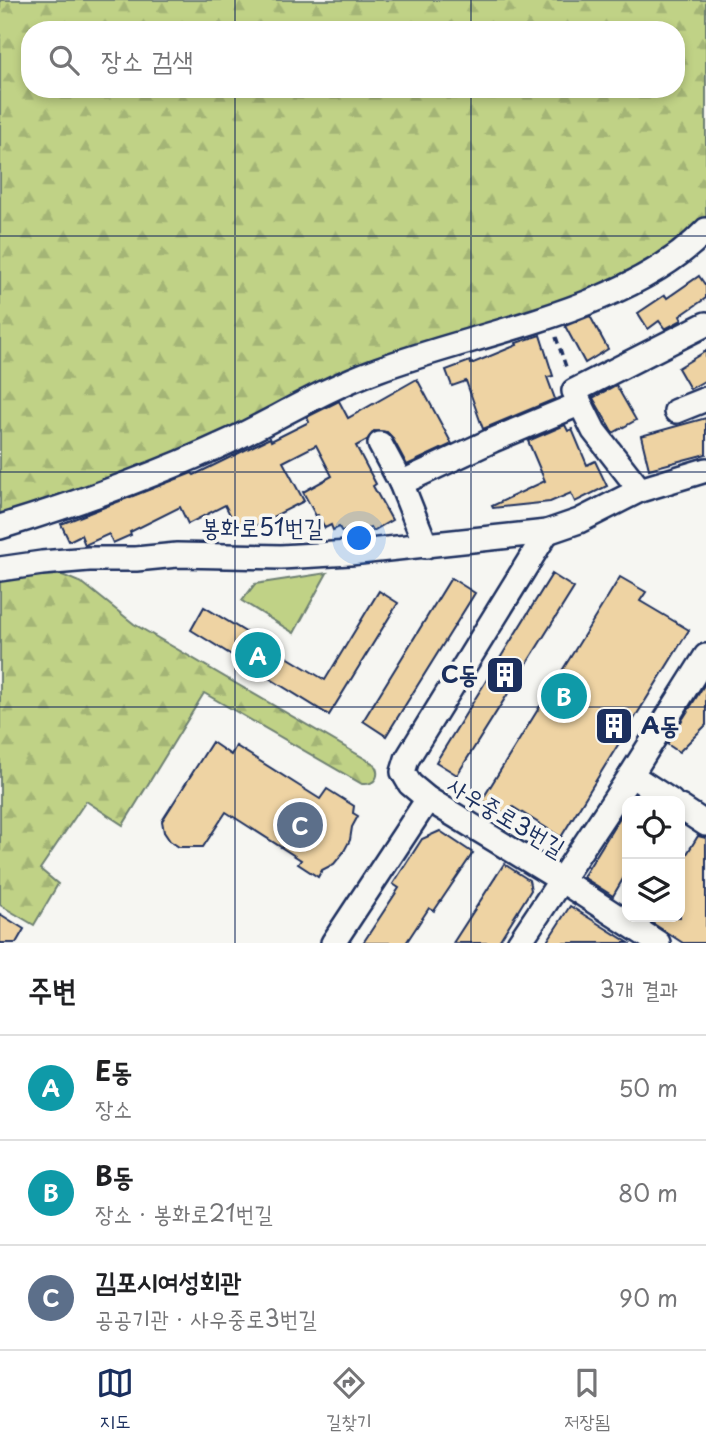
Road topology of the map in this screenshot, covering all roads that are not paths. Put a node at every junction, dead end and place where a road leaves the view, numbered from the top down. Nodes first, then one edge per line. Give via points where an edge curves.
1 (706, 230) edge
2 (706, 324) edge
3 (577, 398) junction
4 (706, 399) edge
5 (676, 411) dead end
6 (380, 444) dead end
7 (706, 470) edge
8 (401, 483) junction
9 (640, 490) junction
10 (0, 527) edge
11 (547, 531) junction
12 (426, 546) junction
13 (0, 569) edge
14 (706, 656) edge
15 (631, 775) junction
16 (663, 796) edge
17 (428, 799) junction
18 (685, 810) edge
19 (706, 824) edge
20 (561, 880) junction
21 (334, 943) edge
22 (519, 943) edge
23 (658, 943) edge

1 - 10 street via 647,276 548,316 376,370 191,457
2 - 3 street
3 - 8 street
3 - 9 street via 594,431
4 - 5 street
6 - 8 street
7 - 9 street, 봉화로51번길
8 - 12 street
9 - 11 street, 봉화로51번길 via 579,522
11 - 12 street, 봉화로51번길
11 - 17 street via 407,759 403,772
12 - 13 street, 봉화로51번길 via 281,556 89,559
14 - 15 street, 사우중로3번길
15 - 16 street
15 - 20 street, 사우중로3번길
17 - 20 street, 사우중로3번길
17 - 21 street, 사우중로3번길
18 - 19 street
20 - 22 street, 사우중로3번길
20 - 23 street

